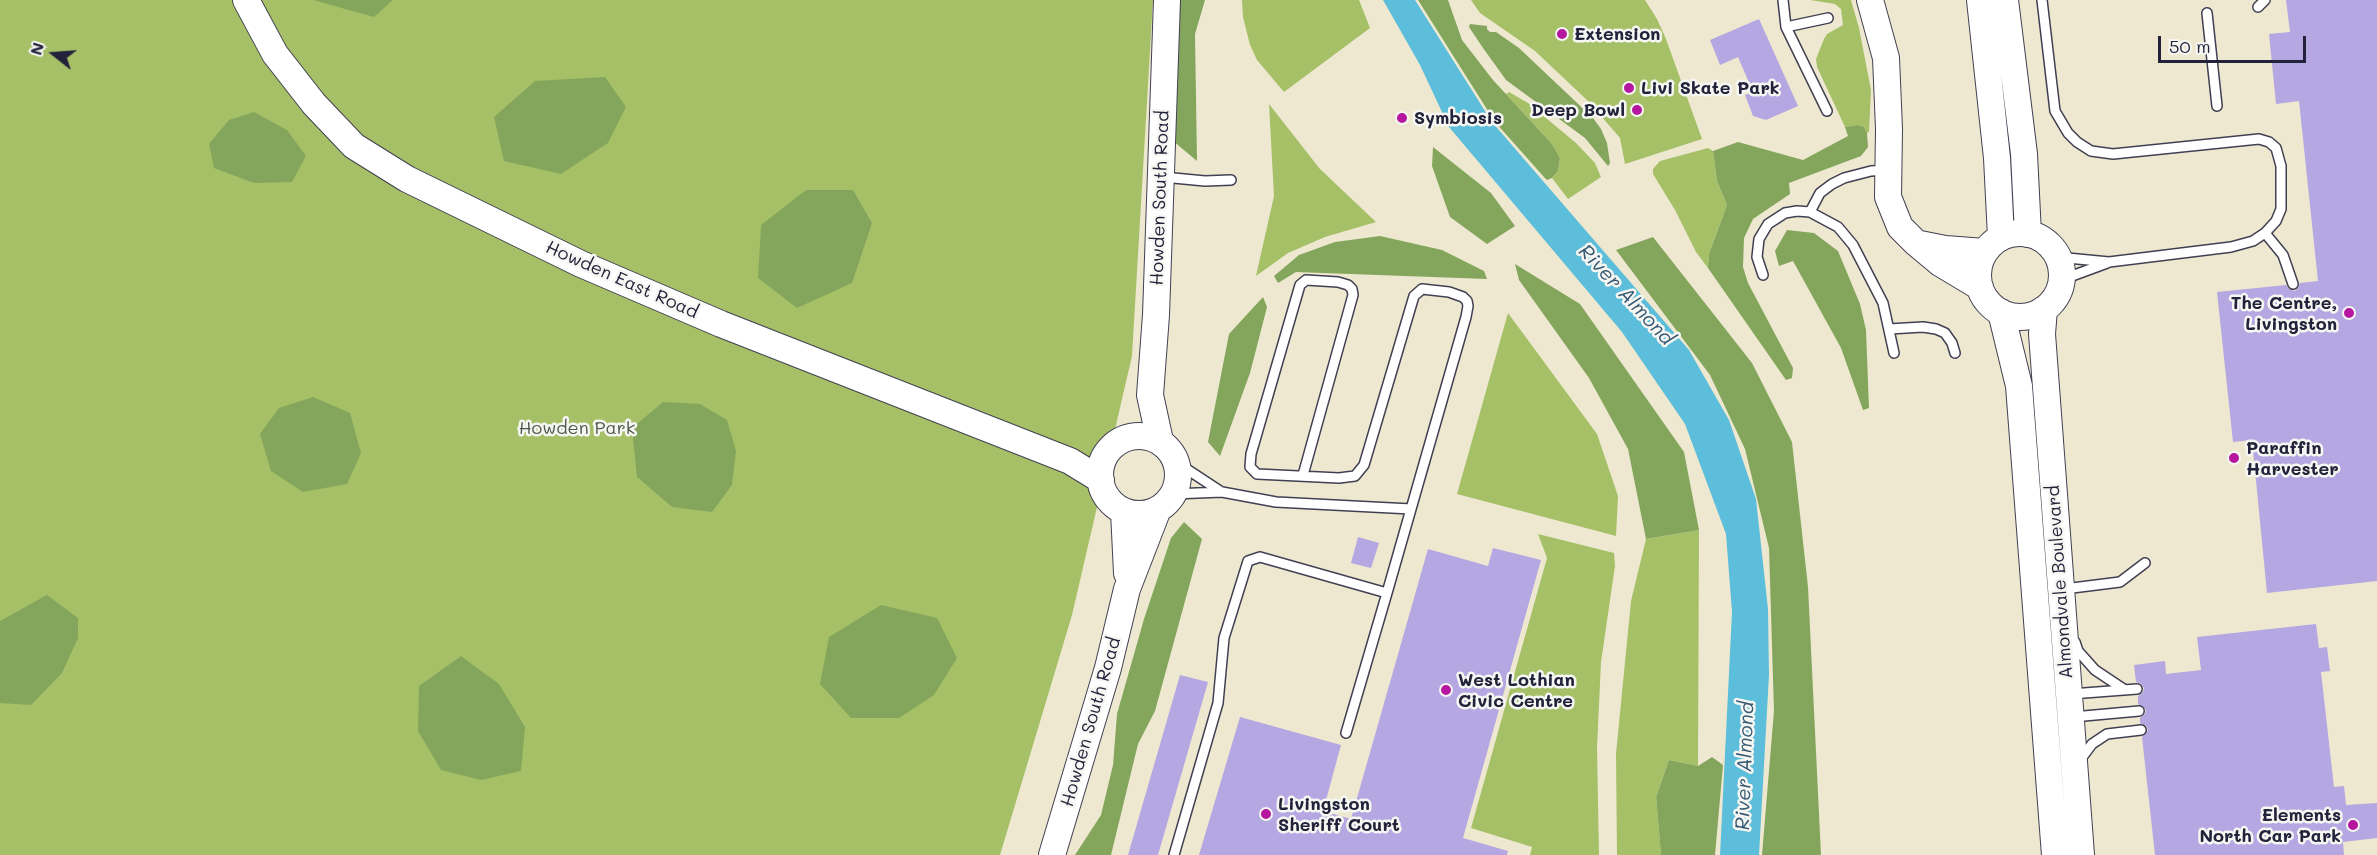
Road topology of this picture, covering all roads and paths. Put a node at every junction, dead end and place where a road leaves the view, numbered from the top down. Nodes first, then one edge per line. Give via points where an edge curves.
1 (246, 0) edge
2 (1167, 0) edge
3 (1782, 0) edge
4 (1870, 0) edge
5 (1980, 0) edge
6 (2005, 0) edge
7 (2042, 0) edge
8 (2206, 13) dead end
9 (1828, 18) dead end
10 (1786, 27) junction
11 (2217, 106) dead end
12 (1827, 111) dead end
13 (1888, 170) junction
14 (1161, 177) junction
15 (1231, 180) dead end
16 (1810, 212) junction
17 (2265, 233) junction
18 (2028, 234) junction
19 (1916, 243) junction
20 (1993, 244) junction
21 (2109, 262) junction
22 (2059, 269) junction
23 (1763, 275) dead end
24 (2293, 284) dead end
25 (1980, 287) junction
26 (2044, 309) junction
27 (2001, 312) junction
28 (1889, 329) junction
29 (1894, 353) dead end
30 (1955, 353) dead end
31 (1150, 395) junction
32 (1129, 437) junction
33 (1160, 441) junction
34 (1176, 462) junction
35 (1103, 468) junction
36 (1304, 475) junction
37 (1222, 492) junction
38 (1165, 501) junction
39 (1410, 509) junction
40 (1124, 511) junction
41 (2145, 563) dead end
42 (1127, 589) junction
43 (1387, 593) junction
44 (2062, 601) junction
45 (2137, 688) dead end
46 (2125, 690) junction
47 (2055, 707) junction
48 (2139, 711) dead end
49 (2141, 730) dead end
50 (1346, 733) dead end
51 (2074, 775) junction
52 (1052, 855) edge
53 (1173, 855) edge
54 (2055, 855) edge
55 (2081, 855) edge

1 - 35 street, Howden East Road via 275,54 314,104 354,146 407,179 581,264 700,315 1070,461
2 - 14 street, Howden South Road
3 - 10 lane
4 - 13 street via 1886,58
5 - 20 street via 1997,158
6 - 18 street via 2024,154
7 - 17 lane via 2055,111 2068,133 2091,151 2113,154 2259,139 2269,142 2276,148 2281,166 2281,209
8 - 11 lane
9 - 10 lane
10 - 12 lane
13 - 16 lane via 1871,171 1832,184 1820,193
13 - 19 street via 1888,196 1900,227
14 - 15 lane
14 - 31 street, Howden South Road
16 - 23 lane via 1785,213 1768,224 1759,239 1757,257
16 - 28 lane via 1838,227 1853,245 1883,303
17 - 21 lane via 2231,247
17 - 24 lane via 2283,255
18 - 20 street via 2010,234
18 - 22 street via 2050,246
19 - 20 street via 1945,249
19 - 25 street
20 - 25 street via 1980,263
21 - 22 lane
21 - 22 lane
22 - 26 street via 2053,301
25 - 27 street via 1984,297
26 - 27 street via 2031,315
26 - 44 street, Almondvale Boulevard via 2042,334
27 - 47 street, Almondvale Boulevard via 2019,386
28 - 29 lane
28 - 30 lane via 1936,329 1945,333
31 - 32 street, Howden South Road
31 - 33 street, Howden South Road
32 - 33 street via 1145,436
32 - 35 street, Howden South Road via 1111,448
33 - 34 street, Howden South Road
34 - 37 lane
34 - 38 street, Howden South Road via 1177,484
35 - 40 street via 1108,499
36 - 36 lane via 1257,474 1250,467 1251,454 1300,285 1306,280 1338,282 1348,285 1353,295
36 - 39 lane via 1350,478 1361,471 1414,296 1422,290 1457,294 1467,301 1466,317
37 - 38 lane
37 - 39 lane via 1276,502
38 - 40 street via 1147,513
38 - 42 street, Howden South Road
39 - 43 lane
40 - 42 street, Howden South Road
41 - 44 lane via 2120,582
42 - 52 street, Howden South Road via 1108,668
43 - 50 lane
43 - 53 lane via 1260,557 1248,561 1224,638 1218,703
44 - 46 lane via 2078,651 2095,670
44 - 47 street, Almondvale Boulevard
45 - 46 lane
46 - 47 lane
47 - 48 lane
47 - 51 street, Almondvale Boulevard
47 - 54 street, Almondvale Boulevard
49 - 51 lane via 2107,734 2092,744
51 - 55 street, Almondvale Boulevard

